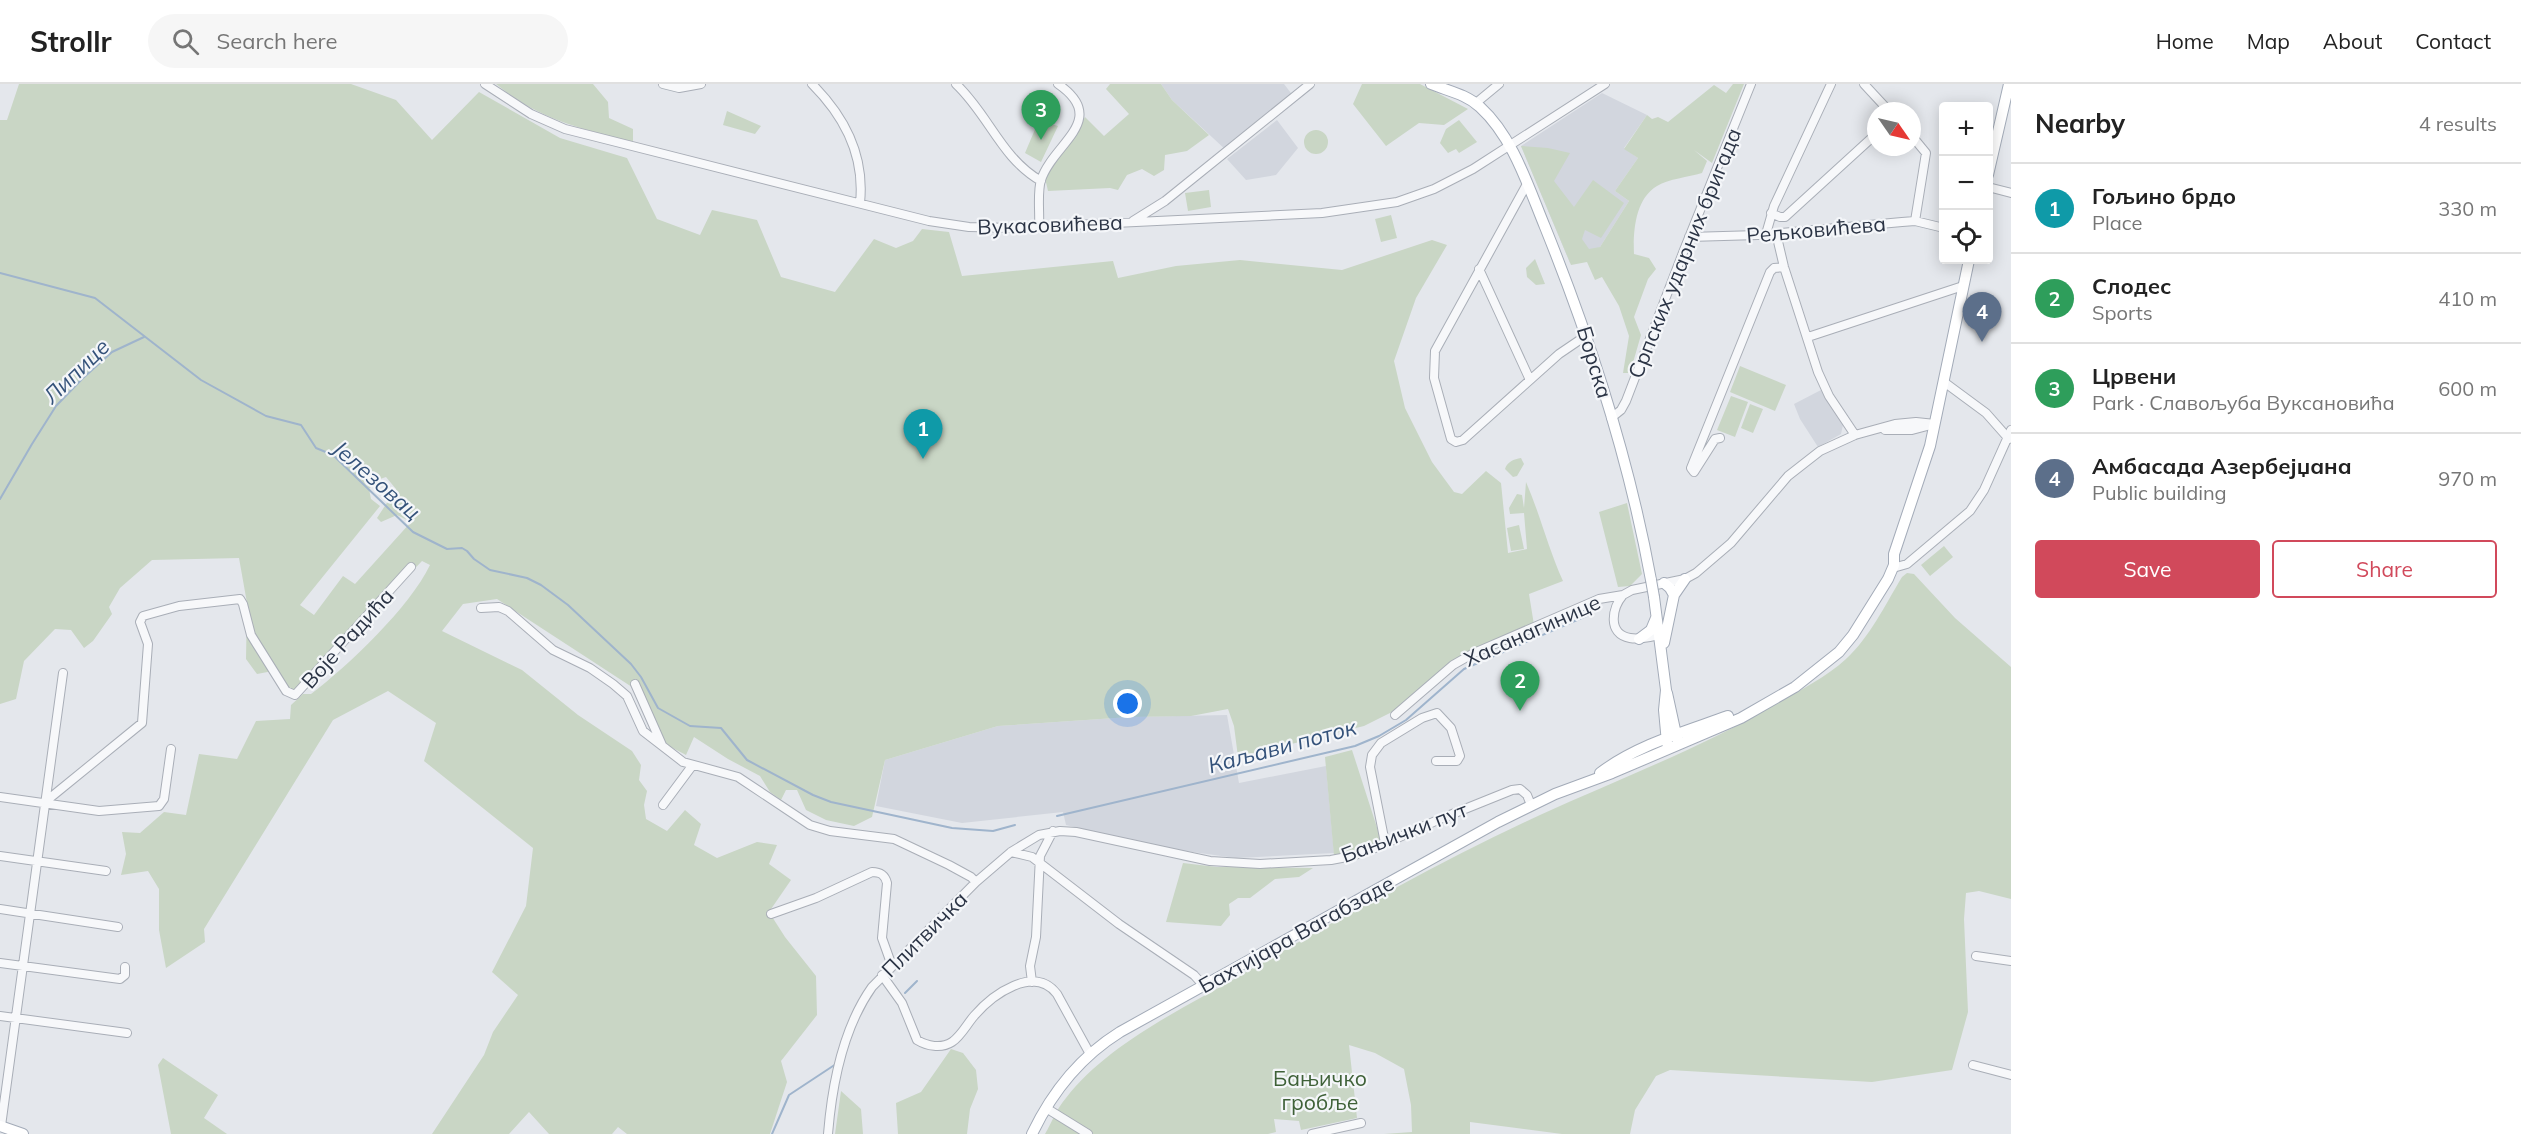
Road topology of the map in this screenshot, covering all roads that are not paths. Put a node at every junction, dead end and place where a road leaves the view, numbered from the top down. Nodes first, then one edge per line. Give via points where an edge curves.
1 (485, 84) edge
2 (663, 84) edge
3 (701, 84) edge
4 (812, 84) edge
5 (956, 84) edge
6 (1058, 84) edge
7 (1310, 84) edge
8 (1431, 84) edge
9 (1499, 84) edge
10 (1605, 84) edge
11 (1751, 84) edge
12 (1831, 84) edge
13 (1864, 84) edge
14 (2009, 84) edge
15 (1881, 102) edge
16 (1476, 104) junction
17 (1867, 142) edge
18 (1509, 146) junction
19 (1921, 147) edge
20 (1993, 156) edge
21 (1041, 181) junction
22 (1527, 184) junction
23 (1993, 188) edge
24 (2011, 193) edge
25 (860, 203) junction
26 (1162, 203) junction
27 (1771, 213) junction
28 (1133, 221) junction
29 (1172, 221) junction
30 (1915, 222) junction
31 (1040, 226) junction
32 (1939, 227) edge
33 (1776, 233) junction
34 (1766, 234) junction
35 (1689, 237) junction
36 (1968, 264) edge
37 (1784, 267) junction
38 (1479, 269) junction
39 (1963, 286) junction
40 (1587, 335) junction
41 (1808, 337) junction
42 (1530, 380) junction
43 (1944, 382) junction
44 (1611, 418) junction
45 (1935, 424) junction
46 (1881, 429) junction
47 (1912, 430) junction
48 (1855, 435) junction
49 (2010, 436) edge
50 (1720, 438) dead end
51 (1931, 442) junction
52 (411, 567) dead end
53 (1893, 568) junction
54 (1685, 579) junction
55 (1664, 583) junction
56 (1623, 595) junction
57 (1674, 595) junction
58 (1607, 596) junction
59 (481, 608) dead end
60 (1613, 613) junction
61 (1657, 614) junction
62 (1659, 635) junction
63 (1639, 639) junction
64 (1662, 652) junction
65 (63, 673) dead end
66 (635, 684) dead end
67 (1395, 716) dead end
68 (1672, 741) junction
69 (664, 748) junction
70 (171, 749) dead end
71 (1436, 761) dead end
72 (692, 766) junction
73 (0, 797) edge
74 (45, 802) junction
75 (663, 805) dead end
76 (1531, 805) junction
77 (1053, 831) junction
78 (1385, 843) junction
79 (1011, 852) junction
80 (0, 856) edge
81 (36, 861) junction
82 (1039, 865) junction
83 (106, 871) dead end
84 (976, 882) junction
85 (0, 909) edge
86 (29, 913) junction
87 (771, 914) dead end
88 (118, 927) dead end
89 (1977, 956) dead end
90 (2011, 961) edge
91 (0, 963) edge
92 (22, 966) junction
93 (891, 966) junction
94 (125, 967) dead end
95 (882, 975) junction
96 (1032, 982) junction
97 (1204, 986) junction
98 (0, 1016) edge
99 (15, 1018) junction
100 (127, 1033) dead end
101 (1090, 1054) junction
102 (1973, 1065) dead end
103 (4, 1069) edge
104 (2011, 1075) edge
105 (1046, 1108) junction
106 (1361, 1123) dead end
107 (6, 1129) edge
108 (23, 1134) edge
109 (828, 1134) edge
110 (1032, 1134) edge
111 (1088, 1134) edge
112 (1312, 1134) edge

1 - 25 street, Вукасовићева via 531,114 565,129
2 - 3 street via 679,88
4 - 25 street via 849,134 860,166
5 - 21 street via 978,107 1005,151
6 - 21 street via 1076,99 1080,116 1076,129
7 - 26 street
8 - 16 main road, Борска
9 - 16 street
10 - 18 street, Вукасовићева
11 - 35 street, Српских ударних бригада
12 - 27 street
13 - 15 street
14 - 20 main road
16 - 18 main road, Борска
17 - 27 street via 1785,216 1780,218
18 - 22 main road, Борска
18 - 29 street, Вукасовићева via 1434,189 1397,202 1347,211
19 - 30 street via 1926,153
21 - 31 street
22 - 38 street
22 - 40 main road, Борска
23 - 24 street
25 - 31 street, Вукасовићева via 944,224 976,228
26 - 28 street
26 - 29 street via 1162,215
27 - 34 street
28 - 29 street, Вукасовићева
28 - 31 street, Вукасовићева
30 - 32 street, Рељковићева
30 - 33 street, Рељковићева
33 - 34 street, Рељковићева
33 - 37 street
34 - 35 street, Рељковићева
35 - 44 street, Српских ударних бригада via 1626,401
36 - 39 main road, Бахтијара Вагабзаде
37 - 41 street
37 - 50 street via 1770,272 1691,468 1694,472 1713,442
38 - 42 street
38 - 42 street via 1434,355 1436,386 1451,439 1463,440
39 - 41 street
39 - 43 main road, Бахтијара Вагабзаде
40 - 42 street
40 - 44 main road, Борска
41 - 48 street via 1825,388
43 - 45 main road, Бахтијара Вагабзаде
43 - 49 street
44 - 61 main road, Борска, bridge via 1637,514
45 - 46 street, Хасанагинице via 1916,422
45 - 47 street, Хасанагинице
45 - 51 main road, Бахтијара Вагабзаде
46 - 47 street, Хасанагинице
46 - 48 street, Хасанагинице
47 - 51 street
48 - 54 street, Хасанагинице via 1820,451 1797,468 1710,564
49 - 53 street via 1981,497 1970,511 1909,562
51 - 53 main road, Бахтијара Вагабзаде via 1894,554
52 - 74 street, Воје Радића via 295,695 286,691 251,635 240,600 179,606 142,616 140,622 148,644 142,723
53 - 68 main road, Бахтијара Вагабзаде via 1876,601 1839,652 1803,681 1741,718
54 - 55 street, Хасанагинице
54 - 57 main road
55 - 56 street, Хасанагинице
55 - 57 main road
56 - 58 street, Хасанагинице
56 - 60 street
57 - 64 main road
58 - 60 street
58 - 67 street, Хасанагинице via 1463,659
59 - 69 street, Плитвичка via 508,611 553,650 613,684 627,696 643,731
60 - 63 street via 1619,632
61 - 62 main road, Борска
61 - 63 main road via 1651,630
62 - 63 street
62 - 64 main road, Борска
63 - 64 main road via 1654,643
64 - 68 main road, Борска via 1671,702
65 - 74 street
66 - 69 street
68 - 76 main road, Бахтијара Вагабзаде via 1621,759 1595,778
69 - 72 street, Плитвичка
70 - 74 street via 164,799 159,806 99,811
71 - 78 street via 1457,760 1460,756 1451,728 1437,713 1422,718 1375,750 1370,767
72 - 75 street
72 - 84 street, Плитвичка via 738,777 810,825 894,839
73 - 74 street
74 - 81 street
76 - 78 street, Бањички пут via 1524,791 1512,790
76 - 97 main road, Бахтијара Вагабзаде
77 - 78 street, Бањички пут via 1077,832 1191,859 1227,863 1331,860
77 - 79 street
77 - 82 street
79 - 82 street via 1029,855
79 - 84 street
80 - 81 street
81 - 83 street
81 - 86 street
82 - 96 street
82 - 97 street
84 - 93 street, Плитвичка
85 - 86 street
86 - 88 street
86 - 92 street
87 - 93 street via 878,872 887,883 882,938
89 - 90 street
91 - 92 street
92 - 94 street via 120,979 125,975
92 - 99 street
93 - 95 street, Плитвичка
95 - 96 street via 902,1003 917,1040 939,1046 952,1042 980,1010 1006,989
95 - 109 street, Плитвичка via 860,1007 842,1054
96 - 101 street via 1053,988
97 - 101 main road, Бахтијара Вагабзаде via 1120,1032
98 - 99 street
99 - 100 street
99 - 103 street
101 - 105 main road, Бахтијара Вагабзаде
102 - 104 street
103 - 107 street
105 - 110 main road, Бахтијара Вагабзаде
105 - 111 street
106 - 112 street
107 - 108 main road

